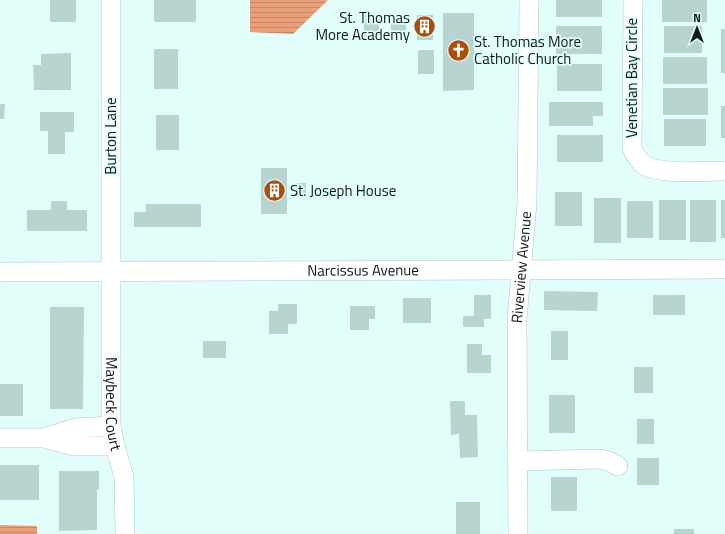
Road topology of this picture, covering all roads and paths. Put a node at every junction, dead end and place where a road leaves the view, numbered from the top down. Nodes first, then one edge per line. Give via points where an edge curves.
1 (111, 0) edge
2 (529, 0) edge
3 (633, 0) edge
4 (725, 170) edge
5 (521, 269) junction
6 (725, 269) edge
7 (0, 272) edge
8 (112, 272) junction
9 (111, 426) junction
10 (0, 438) edge
11 (44, 438) junction
12 (115, 446) junction
13 (518, 461) junction
14 (618, 466) dead end
15 (125, 534) edge
16 (518, 534) edge

1 - 8 street, Burton Lane
2 - 5 street, Riverview Avenue via 527,203
3 - 4 street, Venetian Bay Circle via 632,148 644,165 654,170
5 - 6 street, Narcissus Avenue
5 - 8 street, Narcissus Avenue
5 - 13 street, Riverview Avenue via 517,320
7 - 8 street, Narcissus Avenue
8 - 9 street, Maybeck Court
9 - 11 street via 75,428
9 - 12 street, Maybeck Court
10 - 11 street
11 - 12 street via 74,446
12 - 15 street, Maybeck Court via 124,477
13 - 14 street via 600,459
13 - 16 street, Riverview Avenue

